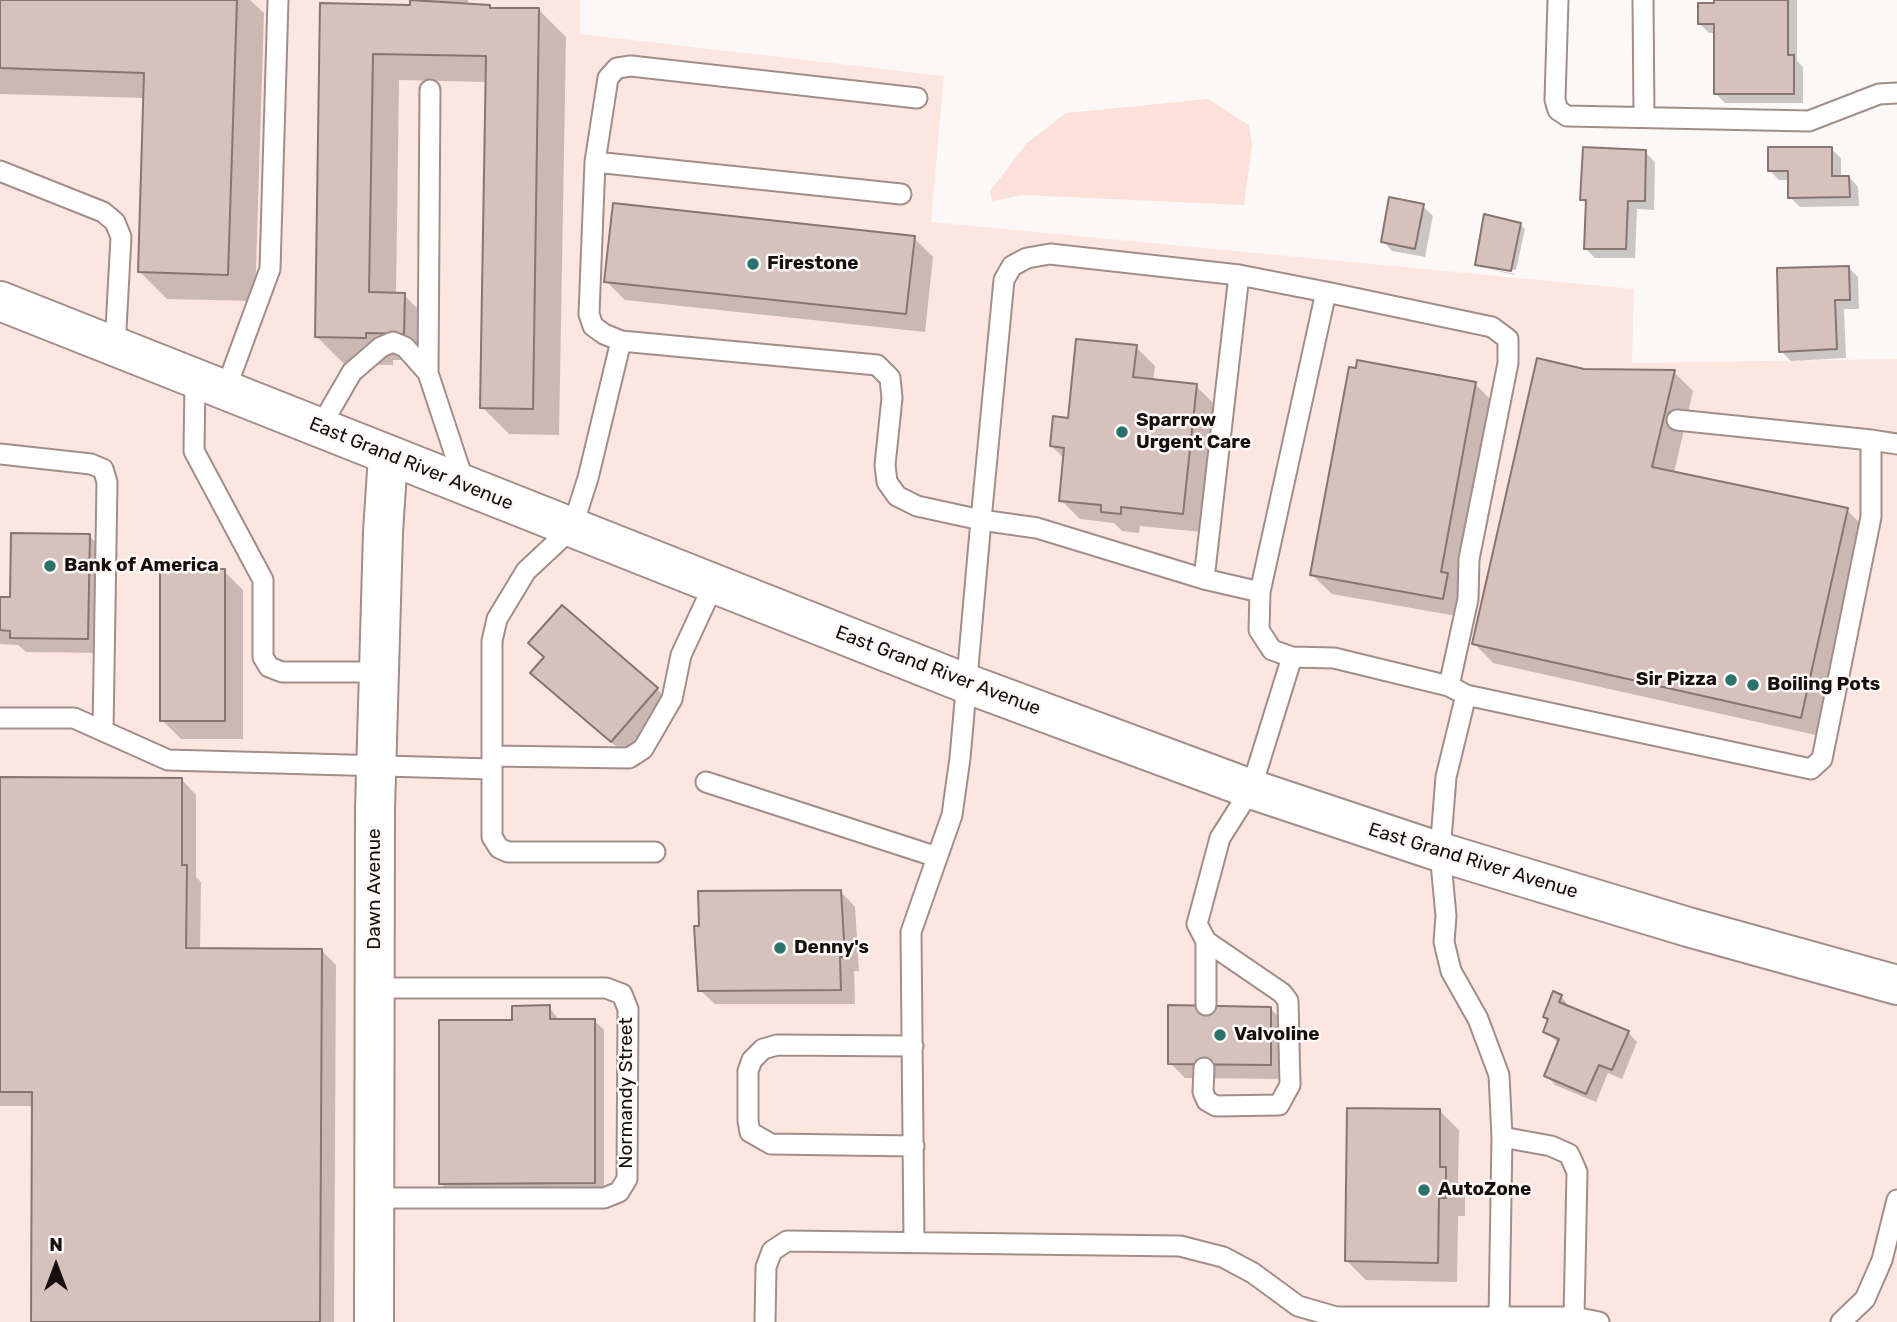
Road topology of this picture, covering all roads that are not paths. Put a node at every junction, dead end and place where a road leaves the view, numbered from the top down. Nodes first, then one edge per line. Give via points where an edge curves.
1 (278, 0) edge
2 (1558, 0) edge
3 (1643, 0) edge
4 (430, 90) dead end
5 (1897, 93) edge
6 (917, 97) dead end
7 (1644, 116) junction
8 (594, 162) junction
9 (0, 171) edge
10 (901, 194) dead end
11 (1239, 275) junction
12 (1326, 292) junction
13 (0, 301) edge
14 (621, 341) junction
15 (115, 347) junction
16 (428, 373) junction
17 (210, 385) junction
18 (1677, 420) dead end
19 (319, 429) junction
20 (1871, 440) junction
21 (1897, 444) edge
22 (0, 454) edge
23 (388, 456) junction
24 (465, 486) junction
25 (981, 520) junction
26 (572, 528) junction
27 (1204, 579) junction
28 (714, 584) junction
29 (1260, 592) junction
30 (1292, 657) junction
31 (379, 672) junction
32 (965, 683) junction
33 (1458, 690) junction
34 (0, 718) edge
35 (103, 731) junction
36 (493, 762) junction
37 (378, 765) junction
38 (706, 782) dead end
39 (1251, 789) junction
40 (655, 852) dead end
41 (1440, 852) junction
42 (937, 857) junction
43 (1206, 941) junction
44 (1897, 985) edge
45 (375, 988) junction
46 (1206, 1005) dead end
47 (913, 1046) junction
48 (1204, 1068) dead end
49 (1502, 1137) junction
50 (914, 1146) junction
51 (374, 1198) junction
52 (1897, 1199) edge
53 (914, 1242) junction
54 (1499, 1317) junction
55 (1574, 1317) junction
56 (374, 1322) edge
57 (765, 1322) edge
58 (1599, 1322) edge
59 (1841, 1322) edge

1 - 17 lane via 270,269
2 - 7 lane via 1558,110 1567,116
3 - 7 lane
4 - 16 lane
5 - 7 lane via 1880,94 1809,121
6 - 8 lane via 617,68 608,78
8 - 10 lane
8 - 14 lane via 589,314 593,326
9 - 15 lane via 103,212 115,222 121,237
11 - 12 lane
11 - 25 lane via 1050,254 1012,266 1003,280
11 - 27 lane
12 - 29 lane
12 - 33 lane via 1492,327 1508,340 1508,363 1469,559
13 - 15 main road, East Grand River Avenue
14 - 25 lane via 877,365 890,378 887,482 897,496 917,506
14 - 26 lane
15 - 17 main road, East Grand River Avenue
16 - 19 lane via 405,347 393,342 381,347 352,372
16 - 24 lane
17 - 19 main road, East Grand River Avenue
17 - 31 lane via 194,451 263,580 263,657 269,667 282,672
18 - 20 lane
19 - 23 main road, East Grand River Avenue
20 - 21 lane
20 - 33 lane via 1871,517 1822,759 1811,769
22 - 35 lane via 103,469 107,482
23 - 24 main road, East Grand River Avenue
23 - 31 main road, Dawn Avenue
24 - 26 main road, East Grand River Avenue
25 - 27 lane via 1037,528
25 - 32 lane
26 - 28 main road, East Grand River Avenue
26 - 36 lane via 526,571 497,619 492,641
27 - 29 lane
28 - 32 main road, East Grand River Avenue
28 - 36 lane via 681,655 673,699 643,749 629,758
29 - 30 lane via 1259,630 1272,650
30 - 33 lane via 1334,658
30 - 39 lane
31 - 37 main road, Dawn Avenue
32 - 39 main road, East Grand River Avenue
32 - 42 lane via 952,815
33 - 41 lane
34 - 35 lane via 74,718
35 - 37 lane via 168,760
36 - 37 lane
36 - 40 lane via 492,837 499,848 508,852
37 - 45 main road, Dawn Avenue
38 - 42 lane
39 - 41 main road, East Grand River Avenue
39 - 43 lane via 1220,838 1197,914 1199,932
41 - 44 main road, East Grand River Avenue
41 - 49 lane via 1444,942 1451,971 1478,1019 1499,1075
42 - 47 lane via 911,932
43 - 46 lane
43 - 48 lane via 1288,1001 1290,1085 1279,1105 1216,1106 1203,1092
45 - 51 main road, Dawn Avenue
45 - 51 lane, Normandy Street via 606,988 622,994 628,1009 627,1179 619,1192 604,1198
47 - 50 lane
47 - 50 lane via 777,1045 763,1049 748,1071 748,1121 750,1132 771,1144
49 - 54 lane
49 - 55 lane via 1569,1154 1577,1172
50 - 53 lane
51 - 56 main road, Dawn Avenue
52 - 59 lane via 1882,1260 1865,1299
53 - 54 lane via 1180,1246 1223,1257 1298,1306 1336,1317
53 - 57 lane via 787,1241 772,1251 766,1267
54 - 55 lane
55 - 58 lane

